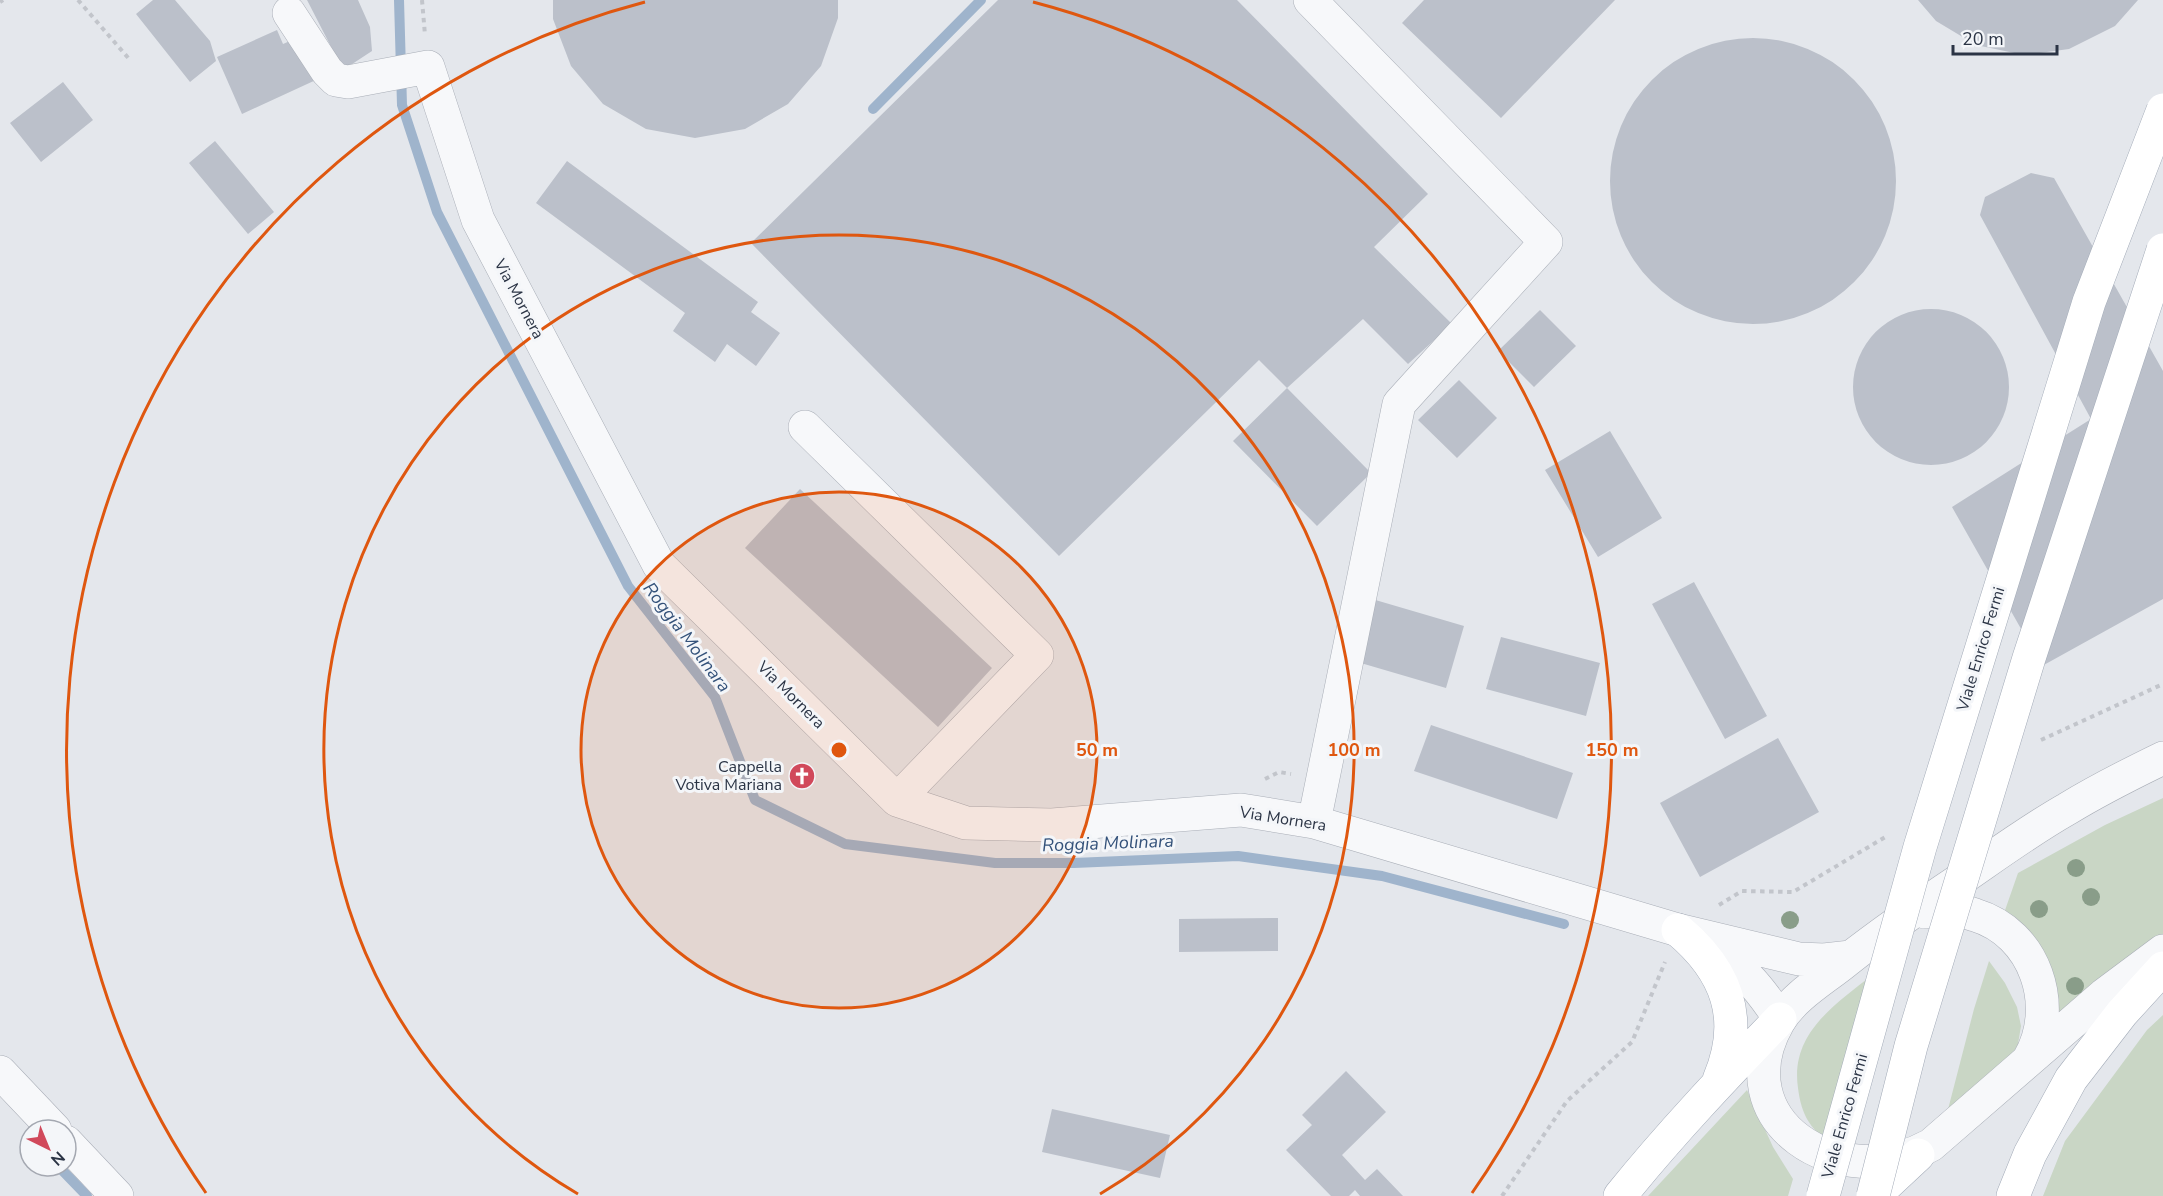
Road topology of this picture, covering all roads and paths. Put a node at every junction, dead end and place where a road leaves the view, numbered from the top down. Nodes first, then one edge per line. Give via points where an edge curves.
1 (78, 0) edge
2 (1310, 0) edge
3 (289, 13) dead end
4 (130, 60) dead end
5 (2163, 110) edge
6 (2163, 250) edge
7 (805, 427) dead end
8 (2163, 758) edge
9 (897, 800) junction
10 (1314, 822) junction
11 (1907, 915) junction
12 (1678, 930) junction
13 (2163, 951) edge
14 (1851, 957) junction
15 (2163, 968) edge
16 (1780, 1019) junction
17 (2027, 1063) junction
18 (0, 1072) edge
19 (1716, 1085) junction
20 (44, 1118) edge
21 (78, 1155) edge
22 (1918, 1155) junction
23 (117, 1196) edge
24 (1502, 1196) edge
25 (1620, 1196) edge
26 (1823, 1196) edge
27 (1874, 1196) edge
28 (2013, 1196) edge

1 - 4 path
2 - 10 street via 1546,242 1399,404
3 - 9 street, Via Mornera via 336,80 348,82 418,69 478,220 659,565
5 - 26 main road, Viale Enrico Fermi, bridge via 2089,302 1920,847
6 - 27 main road, bridge via 2029,658 1911,1046
7 - 9 street via 1037,655
8 - 11 street via 2066,809
9 - 10 street, Via Mornera via 966,823 1052,825 1241,810
10 - 12 street, Via Mornera
11 - 14 street
11 - 17 street via 1942,910 1976,915 2005,930 2018,942 2036,970 2043,1003 2039,1036
12 - 14 street via 1799,959
12 - 16 street via 1701,940 1740,968
12 - 19 main road via 1709,963 1729,1003 1731,1044
12 - 24 path via 1632,1042 1567,1101
13 - 17 street via 2104,995
14 - 16 street via 1797,999
15 - 28 main road via 2121,1013 2071,1079 2030,1154
16 - 19 main road
16 - 22 street via 1766,1055 1765,1086 1773,1116 1802,1152 1820,1163 1852,1172 1885,1170
17 - 22 street
18 - 20 street
19 - 25 main road
21 - 23 street
22 - 27 main road

